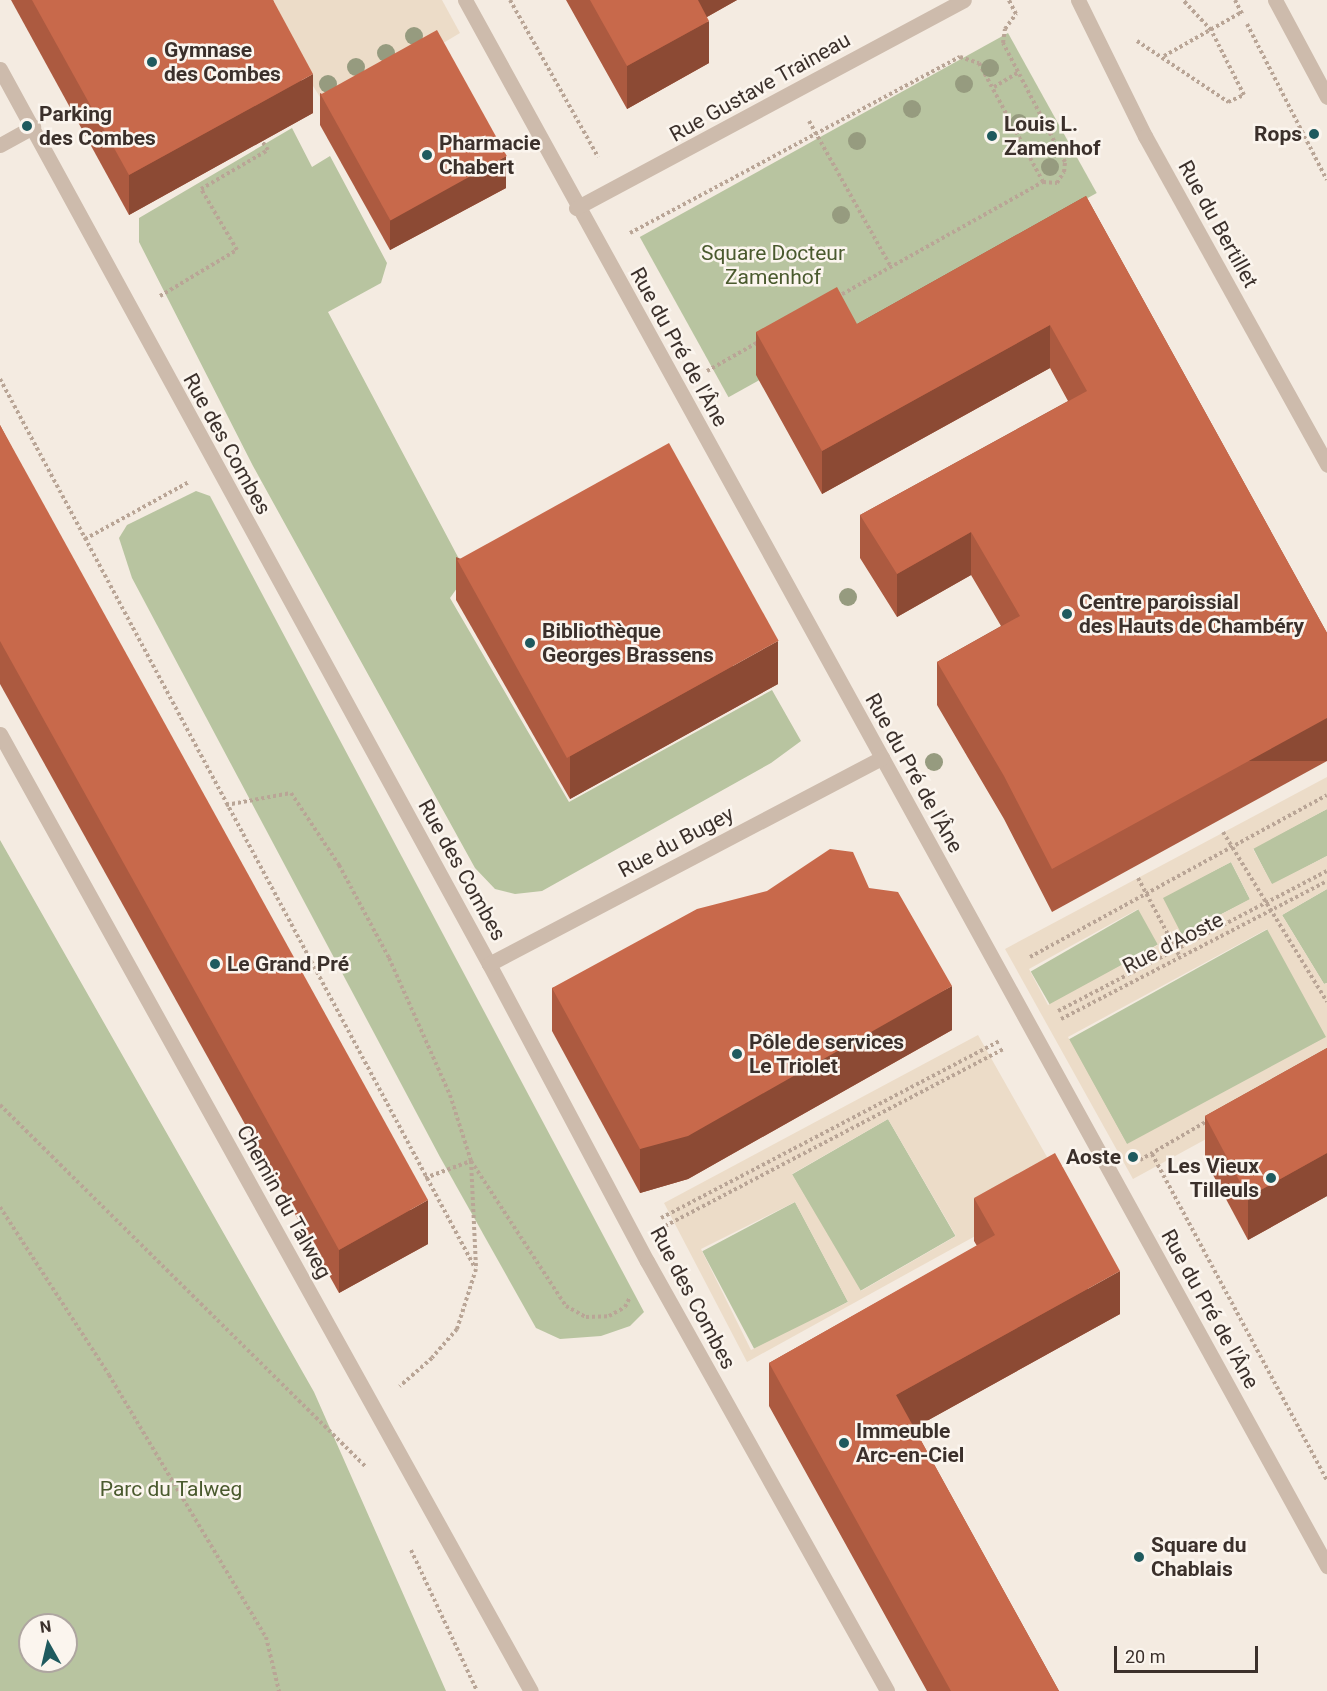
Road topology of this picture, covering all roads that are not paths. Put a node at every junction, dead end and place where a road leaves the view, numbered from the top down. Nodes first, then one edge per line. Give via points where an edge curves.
1 (465, 0) edge
2 (964, 0) edge
3 (1078, 0) edge
4 (1275, 0) edge
5 (0, 69) edge
6 (1327, 97) edge
7 (33, 128) junction
8 (0, 145) edge
9 (576, 208) junction
10 (1327, 465) edge
11 (0, 734) edge
12 (882, 758) junction
13 (489, 964) junction
14 (1327, 1566) edge
15 (531, 1691) edge
16 (887, 1691) edge

1 - 9 street, Rue du Pré de l'Âne
2 - 9 street, Rue Gustave Traineau
3 - 10 street, Rue du Bertillet via 1145,136
4 - 6 street
5 - 7 street, Rue des Combes
7 - 8 street
7 - 13 street, Rue des Combes
9 - 12 street, Rue du Pré de l'Âne
11 - 15 street, Chemin du Talweg
12 - 13 street, Rue du Bugey
12 - 14 street, Rue du Pré de l'Âne
13 - 16 street, Rue des Combes via 647,1262

